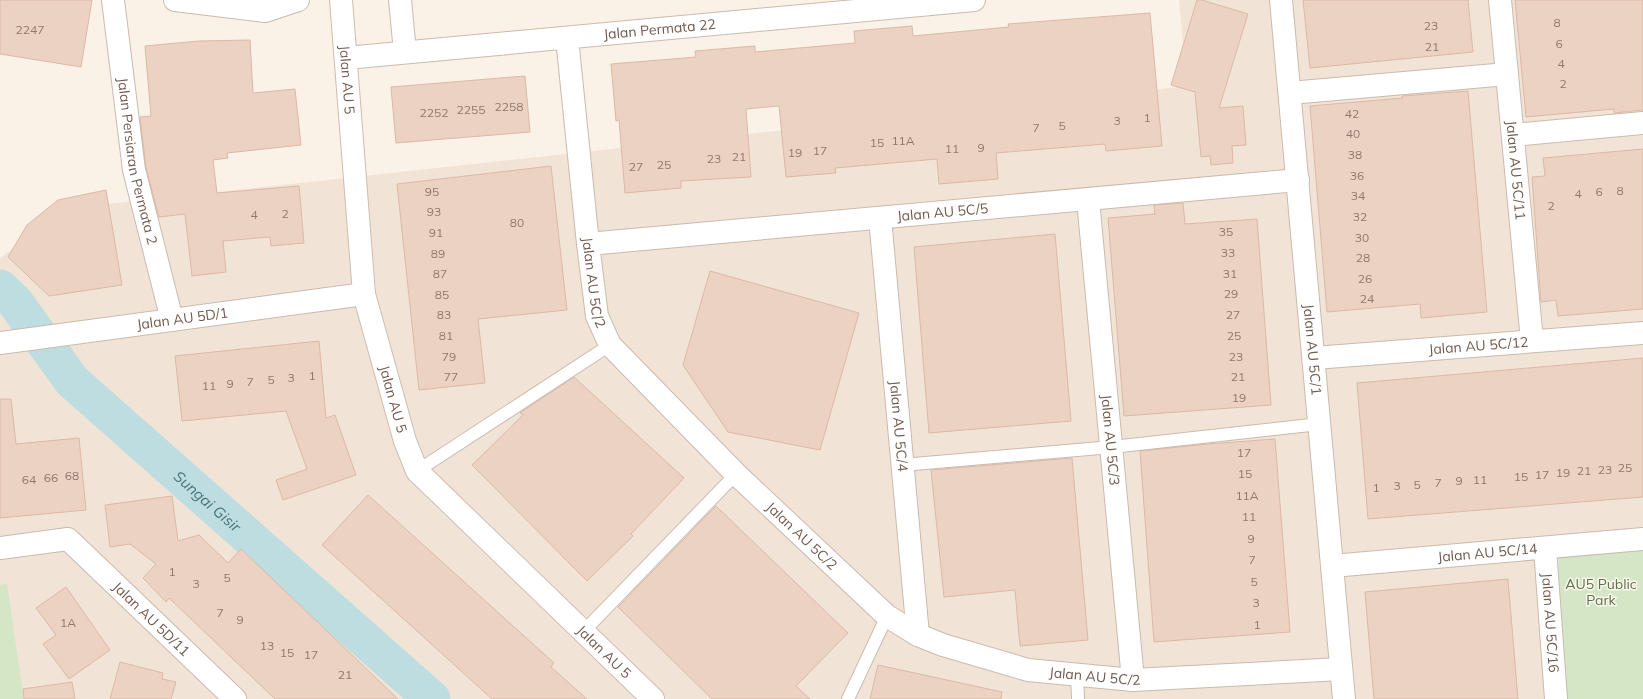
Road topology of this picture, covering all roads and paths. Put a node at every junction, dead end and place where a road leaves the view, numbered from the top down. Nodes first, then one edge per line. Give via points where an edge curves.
1 (113, 0) edge
2 (175, 0) edge
3 (298, 0) edge
4 (341, 0) edge
5 (400, 0) edge
6 (974, 0) edge
7 (1281, 0) edge
8 (1500, 0) edge
9 (567, 38) junction
10 (405, 52) junction
11 (346, 58) junction
12 (1507, 74) junction
13 (1290, 93) junction
14 (1643, 123) edge
15 (1514, 135) junction
16 (1298, 180) junction
17 (1088, 200) junction
18 (880, 218) junction
19 (588, 244) junction
20 (364, 294) junction
21 (172, 320) junction
22 (1643, 333) edge
23 (1532, 341) junction
24 (0, 343) edge
25 (610, 345) junction
26 (1314, 358) junction
27 (1319, 424) junction
28 (1112, 447) junction
29 (902, 464) junction
30 (417, 471) junction
31 (736, 474) junction
32 (1643, 539) edge
33 (0, 548) edge
34 (1545, 548) junction
35 (1332, 566) junction
36 (887, 616) junction
37 (583, 632) junction
38 (918, 635) junction
39 (1341, 669) junction
40 (1077, 676) junction
41 (1134, 680) junction
42 (235, 699) edge
43 (653, 699) edge
44 (848, 699) edge
45 (1078, 699) edge
46 (1344, 699) edge
47 (1556, 699) edge

1 - 21 street, Jalan Persiaran Permata 2 via 134,170
2 - 3 street via 265,11
4 - 11 street, Jalan AU 5
5 - 10 street
6 - 9 street, Jalan Permata 22
7 - 13 street, Jalan AU 5C/1
8 - 12 street, Jalan AU 5C/11
9 - 10 street, Jalan Permata 22
9 - 19 street, Jalan AU 5C/2
10 - 11 street, Jalan Permata 22
11 - 20 street, Jalan AU 5
12 - 13 street
12 - 15 street, Jalan AU 5C/11
13 - 16 street, Jalan AU 5C/1
14 - 15 street
15 - 23 street, Jalan AU 5C/11
16 - 17 street, Jalan AU 5C/5
16 - 26 street, Jalan AU 5C/1
17 - 18 street, Jalan AU 5C/5
17 - 28 street, Jalan AU 5C/3
18 - 19 street, Jalan AU 5C/5
18 - 29 street, Jalan AU 5C/4
19 - 25 street, Jalan AU 5C/2 via 597,316
20 - 21 street, Jalan AU 5D/1
20 - 30 street, Jalan AU 5 via 405,441
21 - 24 street, Jalan AU 5D/1
22 - 23 street, Jalan AU 5C/12
23 - 26 street, Jalan AU 5C/12
25 - 30 lane
25 - 31 street, Jalan AU 5C/2
26 - 27 street, Jalan AU 5C/1
27 - 28 lane
27 - 35 street, Jalan AU 5C/1
28 - 29 lane
28 - 41 street, Jalan AU 5C/3
29 - 38 street, Jalan AU 5C/4
30 - 37 street, Jalan AU 5
31 - 36 street, Jalan AU 5C/2
31 - 37 lane
32 - 34 street, Jalan AU 5C/14
33 - 42 street, Jalan AU 5D/11 via 68,539
34 - 35 street, Jalan AU 5C/14
34 - 47 street, Jalan AU 5C/16
35 - 39 street, Jalan AU 5C/1
36 - 38 street, Jalan AU 5C/2
36 - 44 lane
37 - 43 street, Jalan AU 5
38 - 40 street, Jalan AU 5C/2 via 1028,670
39 - 41 street, Jalan AU 5C/2
39 - 46 street, Jalan AU 5C/1
40 - 41 street, Jalan AU 5C/2
40 - 45 lane

